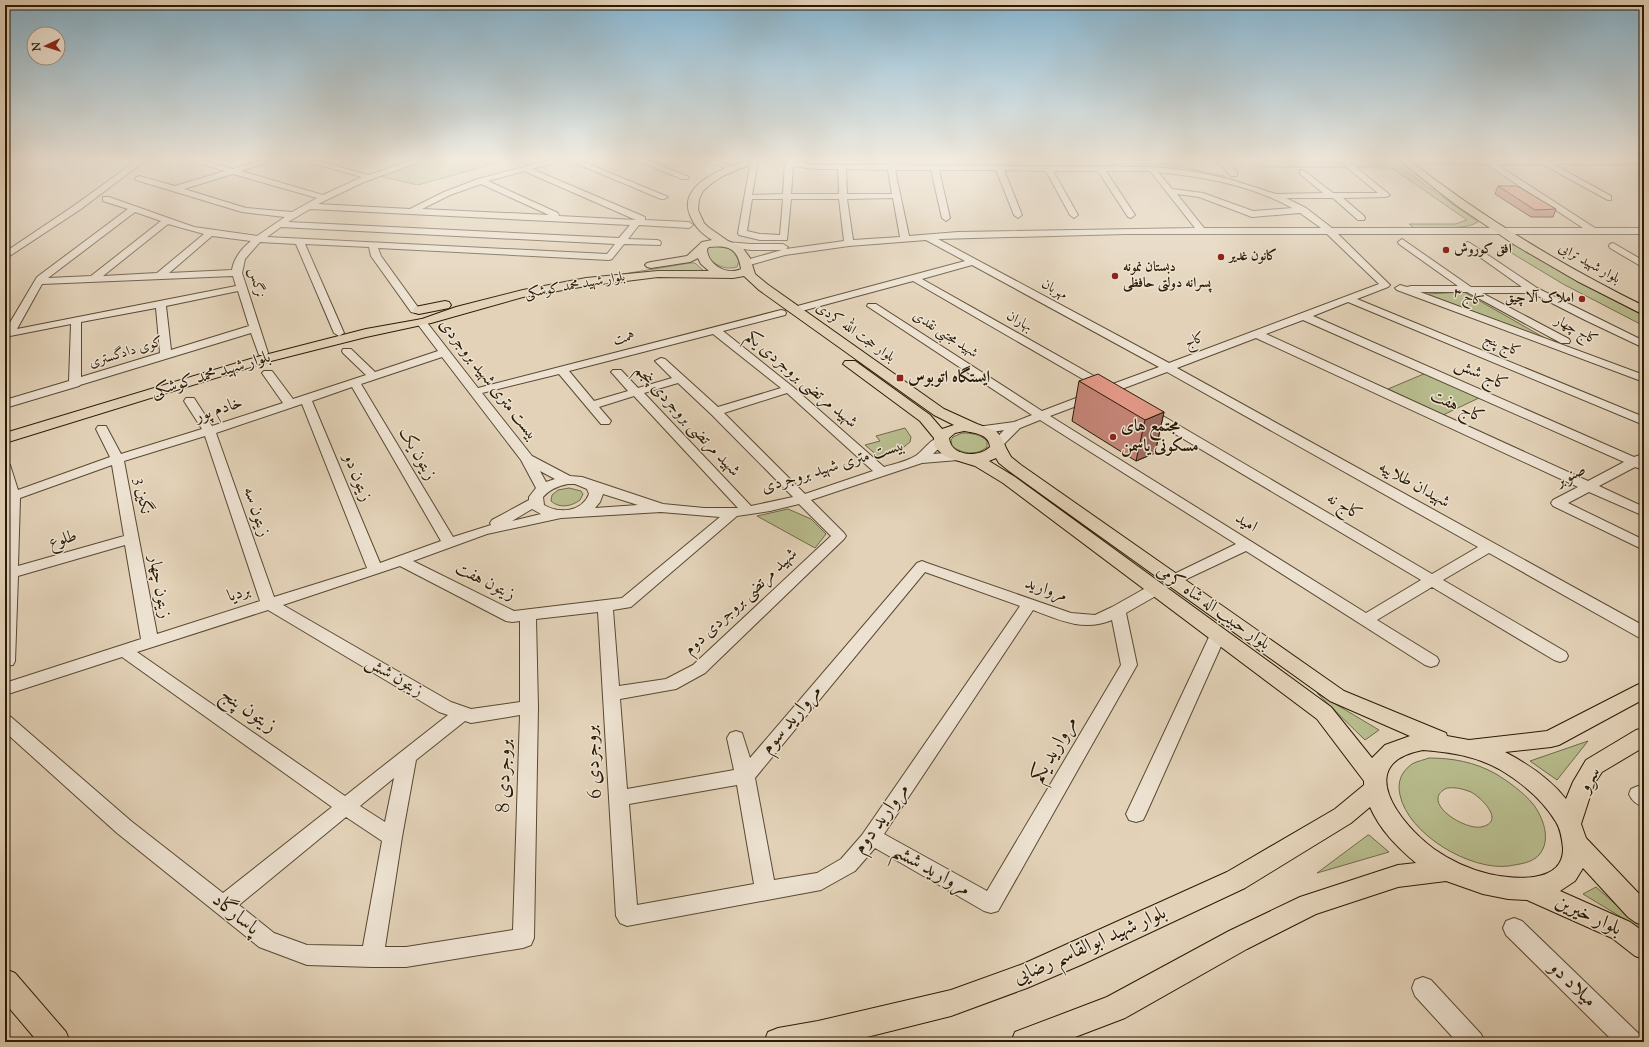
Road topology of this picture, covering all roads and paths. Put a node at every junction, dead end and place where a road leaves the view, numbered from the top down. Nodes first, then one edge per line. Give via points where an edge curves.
1 (75, 209) edge
2 (134, 209) joint
3 (241, 209) edge
4 (303, 209) edge
5 (383, 209) edge
6 (543, 209) edge
7 (619, 209) edge
8 (685, 209) edge
9 (694, 209) edge
10 (747, 209) edge
11 (785, 209) edge
12 (845, 209) edge
13 (899, 209) edge
14 (944, 209) edge
15 (1016, 209) edge
16 (1071, 209) edge
17 (1127, 209) edge
18 (1184, 209) edge
19 (1239, 209) edge
20 (1349, 209) edge
21 (1469, 209) edge
22 (1483, 209) edge
23 (1559, 209) edge
24 (413, 210) junction
25 (1303, 210) joint
26 (293, 215) junction
27 (1018, 215) dead end
28 (1074, 215) dead end
29 (1131, 215) dead end
30 (564, 218) junction
31 (946, 218) dead end
32 (1361, 218) dead end
33 (166, 221) junction
34 (637, 222) junction
35 (652, 223) junction
36 (280, 224) junction
37 (394, 224) junction
38 (694, 225) junction
39 (1202, 230) junction
40 (1499, 230) junction
41 (1515, 230) junction
42 (1329, 231) junction
43 (1593, 231) junction
44 (1644, 231) edge
45 (210, 233) junction
46 (927, 237) junction
47 (259, 238) junction
48 (905, 239) junction
49 (622, 241) junction
50 (300, 242) junction
51 (1402, 242) dead end
52 (726, 243) junction
53 (849, 243) junction
54 (372, 244) junction
55 (657, 244) dead end
56 (1467, 245) dead end
57 (1613, 246) dead end
58 (700, 250) junction
59 (5, 256) edge
60 (974, 262) junction
61 (1644, 265) edge
62 (746, 267) junction
63 (237, 273) junction
64 (689, 274) junction
65 (728, 274) junction
66 (160, 276) junction
67 (914, 278) junction
68 (93, 279) junction
69 (39, 281) junction
70 (1385, 285) junction
71 (745, 286) junction
72 (241, 288) junction
73 (1400, 288) junction
74 (1468, 289) junction
75 (1534, 290) junction
76 (1349, 299) junction
77 (1644, 302) edge
78 (160, 303) junction
79 (872, 306) dead end
80 (1644, 310) edge
81 (788, 311) junction
82 (419, 316) junction
83 (1304, 316) junction
84 (76, 320) junction
85 (255, 328) junction
86 (715, 330) junction
87 (7, 333) edge
88 (339, 333) junction
89 (1257, 334) junction
90 (1644, 345) edge
91 (347, 351) dead end
92 (263, 353) junction
93 (444, 353) junction
94 (166, 356) junction
95 (661, 362) dead end
96 (1168, 368) junction
97 (1615, 368) junction
98 (562, 370) junction
99 (617, 372) dead end
100 (268, 373) dead end
101 (374, 377) junction
102 (680, 379) junction
103 (1644, 379) edge
104 (355, 383) junction
105 (75, 384) junction
106 (789, 389) junction
107 (1110, 390) junction
108 (474, 392) junction
109 (635, 392) junction
110 (1124, 398) edge
111 (306, 399) junction
112 (190, 401) dead end
113 (5, 404) edge
114 (290, 404) junction
115 (592, 405) junction
116 (1138, 406) edge
117 (716, 412) junction
118 (1042, 416) junction
119 (605, 421) dead end
120 (1644, 421) edge
121 (1016, 425) junction
122 (976, 428) junction
123 (102, 429) dead end
124 (5, 431) edge
125 (209, 431) junction
126 (5, 438) edge
127 (941, 439) junction
128 (998, 445) junction
129 (962, 457) junction
130 (920, 458) junction
131 (118, 459) junction
132 (527, 459) junction
133 (1641, 462) edge
134 (5, 468) edge
135 (882, 472) junction
136 (568, 480) junction
137 (592, 486) junction
138 (1590, 487) junction
139 (543, 488) junction
140 (9, 497) edge
141 (802, 499) junction
142 (535, 502) junction
143 (661, 508) junction
144 (741, 511) junction
145 (1644, 512) edge
146 (573, 513) junction
147 (557, 515) junction
148 (483, 531) junction
149 (132, 539) junction
150 (449, 543) junction
151 (1246, 545) junction
152 (1644, 546) edge
153 (1488, 547) junction
154 (401, 561) junction
155 (922, 566) joint
156 (375, 570) junction
157 (8, 574) edge
158 (1172, 580) junction
159 (1433, 581) junction
160 (1156, 589) junction
161 (270, 604) junction
162 (1029, 604) junction
163 (605, 605) junction
164 (1118, 611) junction
165 (528, 615) junction
166 (1365, 620) junction
167 (1644, 632) edge
168 (1218, 635) junction
169 (150, 642) junction
170 (124, 651) junction
171 (1560, 656) dead end
172 (7, 661) dead end
173 (1431, 661) dead end
174 (5, 690) edge
175 (1644, 690) edge
176 (611, 694) junction
177 (529, 707) junction
178 (462, 713) junction
179 (5, 722) edge
180 (1644, 736) edge
181 (736, 738) dead end
182 (1445, 742) junction
183 (1469, 748) junction
184 (408, 756) junction
185 (745, 776) junction
186 (1376, 784) junction
187 (619, 798) junction
188 (346, 807) junction
189 (1136, 814) dead end
190 (1572, 833) junction
191 (392, 837) junction
192 (872, 837) junction
193 (1448, 870) junction
194 (1529, 890) junction
195 (766, 891) junction
196 (991, 904) joint
197 (224, 906) junction
198 (1644, 914) edge
199 (627, 916) joint
200 (1514, 928) dead end
201 (523, 938) joint
202 (1644, 947) edge
203 (372, 957) junction
204 (5, 982) edge
205 (1424, 988) dead end
206 (56, 1042) edge
207 (778, 1042) edge
208 (1025, 1042) edge
209 (1473, 1042) edge
210 (1631, 1042) edge

1 - 59 street
2 - 33 street
2 - 69 street
3 - 26 street
4 - 26 street, نرگس
5 - 24 street
6 - 30 street
7 - 35 street
8 - 38 main road
9 - 38 main road
10 - 11 street via 742,233 784,238
12 - 53 street
13 - 48 street
14 - 31 street
15 - 27 street
16 - 28 street
17 - 29 street
18 - 39 street
19 - 25 street via 1252,214
20 - 32 street
21 - 40 main road, بلوار شهید ترابی
22 - 41 main road, بلوار شهید ترابی
23 - 43 street
24 - 30 street
24 - 37 street
25 - 42 street
26 - 36 street, نرگس
30 - 34 street
33 - 45 street
33 - 68 street
34 - 35 street
34 - 49 street
35 - 38 street
36 - 37 street
36 - 47 street, نرگس
37 - 49 street
37 - 54 street
38 - 52 main road, بلوار حجت الله کردی
38 - 58 main road, بلوار حجت الله کردی
39 - 42 street
39 - 46 street
40 - 41 street
40 - 42 street
40 - 80 main road, بلوار شهید ترابی via 1562,268
41 - 43 street
41 - 77 main road, بلوار شهید ترابی
42 - 70 street
43 - 44 street
45 - 47 street
45 - 66 street
46 - 48 street
46 - 60 street, مهربان
47 - 50 street
47 - 63 street, نرگس via 242,257
48 - 53 street
49 - 54 street via 609,257
49 - 55 street
50 - 54 street
50 - 88 street
51 - 74 street, کاج چهار
52 - 53 street via 765,248
52 - 58 main road, بلوار شهید محمد کوشکی via 708,244
52 - 62 main road, بلوار حجت الله کردی via 743,254
53 - 62 street via 784,252
54 - 82 street, بیست متری شهید بروجردی via 376,256
56 - 75 street
57 - 61 street
58 - 65 main road, بلوار حجت الله کردی via 704,261
58 - 82 main road, بلوار شهید محمد کوشکی via 690,259 570,279
60 - 67 street, همت
60 - 96 street, مهربان
62 - 65 main road, بلوار شهید محمد کوشکی via 739,274
62 - 81 main road, بلوار حجت الله کردی via 755,281
63 - 66 street
63 - 72 street, نرگس
64 - 65 main road, بلوار شهید محمد کوشکی
64 - 71 main road
64 - 82 main road, بلوار شهید محمد کوشکی via 658,274 586,282 460,310
65 - 71 main road, بلوار حجت الله کردی
66 - 68 street
67 - 81 street, همت
67 - 107 street, بهاران
68 - 69 street
69 - 87 street
70 - 73 street
70 - 76 street, کاج
71 - 81 main road, بلوار حجت الله کردی
72 - 78 street
72 - 85 street, نرگس
73 - 74 street
73 - 97 street, کاج ۳
74 - 75 street
74 - 97 street, کاج چهار
75 - 90 street
76 - 83 street, کاج
76 - 120 street, کاج پنج
78 - 84 street
78 - 94 street
79 - 118 street, شهید مجتبی نقدی
81 - 86 street, همت
81 - 122 main road, بلوار حجت الله کردی via 939,412
81 - 127 main road, بلوار حجت الله کردی via 925,418
82 - 88 main road, بلوار شهید محمد کوشکی
82 - 93 street, بیست متری شهید بروجردی
82 - 126 main road, بلوار شهید محمد کوشکی via 265,358
83 - 89 street, کاج
83 - 133 street, کاج شش
84 - 87 street
84 - 105 street
85 - 92 street, نرگس
85 - 94 street, کوی دادگستری
86 - 98 street, همت
86 - 106 street, شهید مرتضی بروجردی یکم
88 - 92 main road, بلوار شهید محمد کوشکی
89 - 96 street, کاج
89 - 138 street, کاج هفت
91 - 101 street
92 - 124 main road, بلوار شهید محمد کوشکی
93 - 101 street, خادم پور
93 - 108 street, بیست متری شهید بروجردی
94 - 105 street, کوی دادگستری
95 - 102 street
96 - 107 street, کاج
96 - 153 street, شهیدان طلاییه
97 - 103 street
98 - 108 street, همت
98 - 115 street
99 - 109 street, شهید مرتضی بروجردی پنجم
100 - 114 street
101 - 104 street, خادم پور
102 - 109 street
102 - 117 street
104 - 111 street, خادم پور
104 - 150 street, زیتون یک
105 - 113 street, کوی دادگستری
106 - 117 street
106 - 135 street, شهید مرتضی بروجردی یکم
107 - 110 street
107 - 118 street, کاج
108 - 132 street, بیست متری شهید بروجردی
109 - 115 street
109 - 144 street, شهید مرتضی بروجردی پنجم
111 - 114 street, خادم پور
111 - 156 street, زیتون دو
112 - 125 street, زیتون سه
114 - 125 street, خادم پور
115 - 119 street
116 - 159 street, کاج نه
117 - 141 street
118 - 121 street, کاج
118 - 151 street, امید
121 - 122 street, کاج
121 - 128 street, کاج
122 - 127 main road via 956,428 944,433
122 - 128 main road, بلوار حجت الله کردی via 992,435
123 - 131 street, نگین 3
125 - 131 street, خادم پور
125 - 161 street, زیتون سه
127 - 129 main road, بلوار حجت الله کردی via 945,450
127 - 130 street, بیست متری شهید بروجردی
128 - 129 main road via 990,455
128 - 158 main road, بلوار حبیب اله شاه کرمی via 1005,460 1015,468
129 - 130 street, بیست متری شهید بروجردی
129 - 160 main road, بلوار حبیب اله شاه کرمی via 981,463 1009,480
130 - 135 street, بیست متری شهید بروجردی
131 - 140 street, خادم پور
131 - 149 street, نگین 3
132 - 136 street, بیست متری شهید بروجردی
132 - 139 street, بیست متری شهید بروجردی
133 - 138 street, صنوبر
134 - 140 street
135 - 141 street, بیست متری شهید بروجردی
136 - 137 street via 577,480
136 - 139 street
137 - 143 street, بیست متری شهید بروجردی
137 - 146 street via 596,494 592,503
138 - 145 street, کاج هفت
138 - 152 street, صنوبر via 1558,503
139 - 142 street
140 - 157 street
141 - 144 street, بیست متری شهید بروجردی
141 - 176 street, شهید مرتضی بروجردی دوم via 839,536 699,669 670,685
142 - 147 street via 542,511
142 - 148 street
143 - 144 street, بیست متری شهید بروجردی via 702,512
143 - 146 street, بیست متری شهید بروجردی
144 - 163 street, زیتون هفت via 626,603
146 - 147 street
147 - 148 street
148 - 150 street, بردیا
149 - 157 street, طلوع
149 - 169 street, زیتون چهار
150 - 154 street, بردیا
151 - 158 street
151 - 166 street, امید
153 - 159 street
153 - 167 street, شهیدان طلاییه
154 - 156 street, بردیا
154 - 165 street, زیتون هفت via 512,617
155 - 162 street, مروارید
155 - 185 street, مروارید سوم
156 - 161 street, بردیا
157 - 172 street
158 - 182 main road, بلوار حبیب اله شاه کرمی via 1337,696
159 - 166 street
159 - 171 street, کاج نه
160 - 164 street, مروارید
160 - 168 main road, بلوار حبیب اله شاه کرمی
161 - 169 street, بردیا
161 - 178 street, زیتون شش via 445,707
162 - 164 street, مروارید via 1070,618 1097,620
162 - 192 street, مروارید دوم
163 - 165 street, زیتون هفت
163 - 176 street, بروجردی 6
164 - 196 street, مروارید یکم via 1129,665
165 - 177 street, بروجردی 8
166 - 173 street, امید
168 - 186 main road, بلوار حبیب اله شاه کرمی via 1324,713
168 - 189 street
169 - 170 street, بردیا
170 - 174 street, بردیا
170 - 188 street, زیتون پنج
175 - 183 main road via 1551,739
176 - 187 street, بروجردی 6
177 - 178 street, زیتون شش via 471,716
177 - 201 street, بروجردی 8
178 - 184 street
179 - 197 street, پاسارگاد via 124,828
180 - 190 main road, سرو via 1594,766 1584,782
181 - 185 street
182 - 183 main road
182 - 186 main road via 1404,745 1389,753 1379,765
183 - 190 main road, بلوار خیرین via 1494,757 1518,770 1539,786 1556,804
184 - 188 street
184 - 191 street
185 - 187 street
185 - 195 street
186 - 193 main road, بلوار حبیب اله شاه کرمی via 1381,805 1391,823 1425,856
186 - 207 main road, بلوار شهید ابوالقاسم رضایی via 1343,816 1236,880 1054,964 951,1003
187 - 199 street, بروجردی 6
188 - 191 street
188 - 197 street
190 - 194 main road, سرو via 1574,860 1566,875 1550,885
190 - 198 main road, بلوار خیرین
191 - 203 street
192 - 195 street, مروارید دوم via 848,865 821,881
192 - 196 street, مروارید ششم
193 - 194 main road, بلوار حبیب اله شاه کرمی via 1476,882
193 - 208 main road via 1398,876 1310,905 1238,940 1114,1008
194 - 202 main road, بلوار خیرین via 1621,930
195 - 199 street, مروارید دوم
197 - 203 street, پاسارگاد via 267,940 307,955
200 - 210 street, میلاد دو
201 - 203 street, پاسارگاد via 406,957
204 - 206 main road
205 - 209 street

